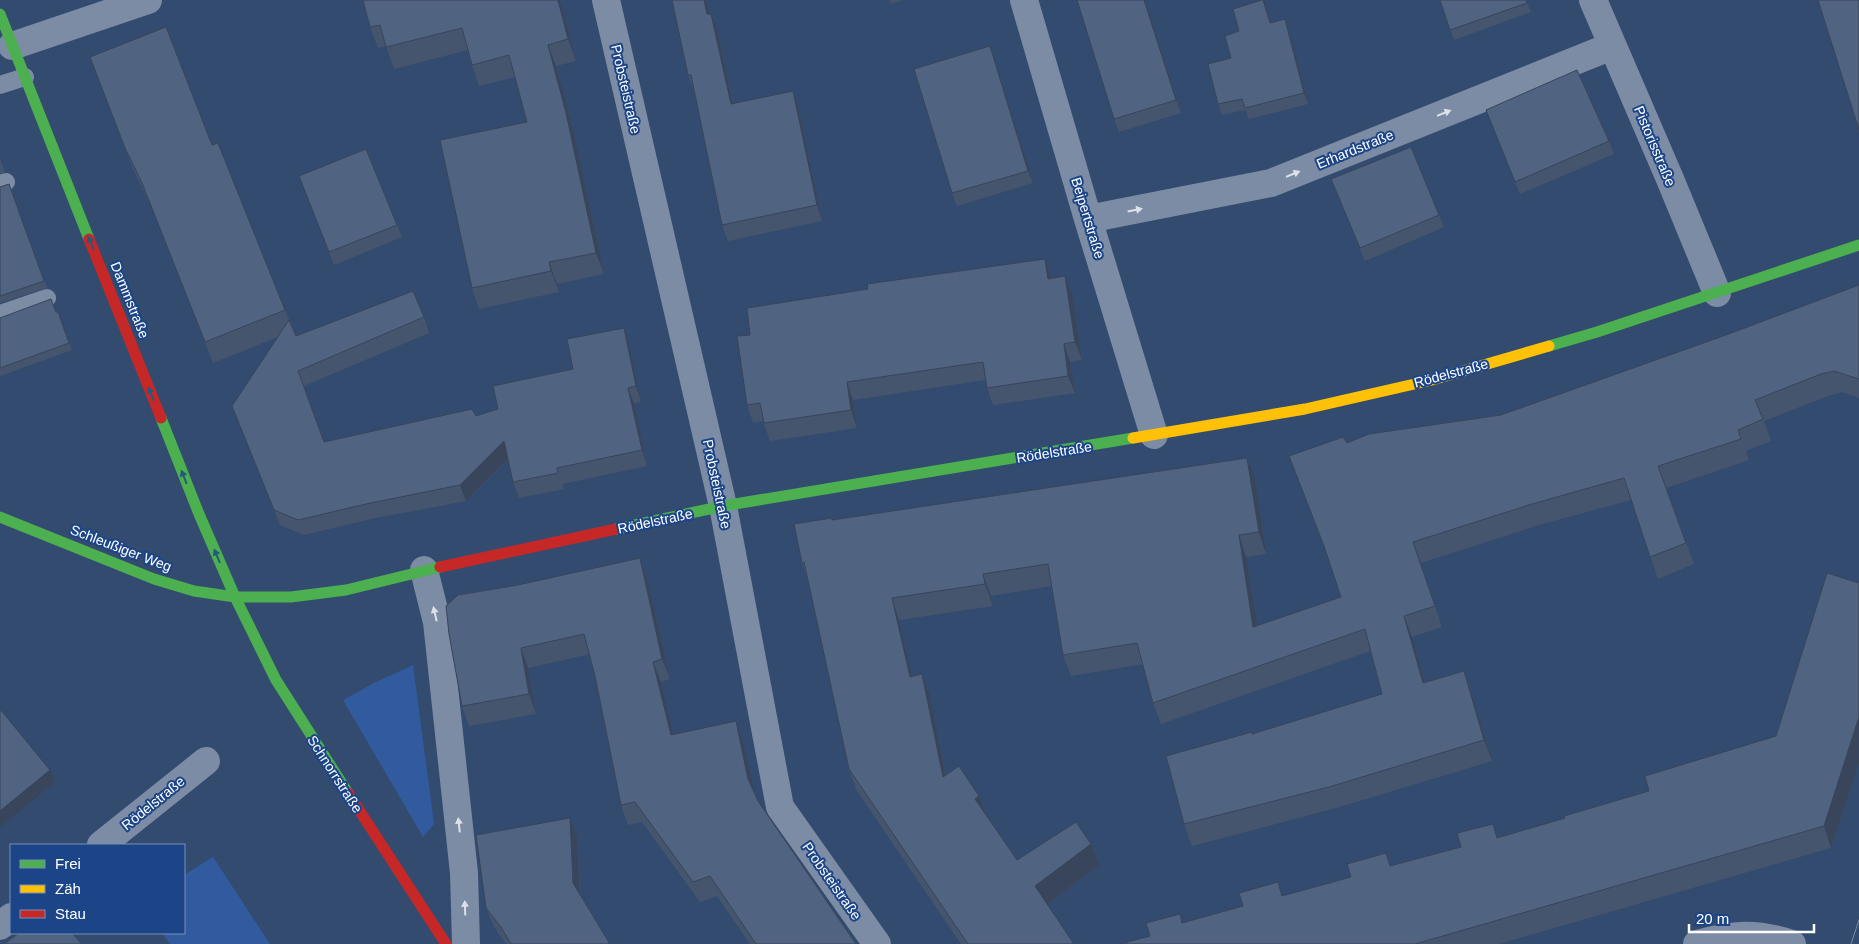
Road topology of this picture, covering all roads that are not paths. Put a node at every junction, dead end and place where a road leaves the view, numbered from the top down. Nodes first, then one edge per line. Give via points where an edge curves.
1 (148, 0) edge
2 (606, 0) edge
3 (1024, 0) edge
4 (1593, 0) edge
5 (0, 14) edge
6 (12, 46) junction
7 (1612, 46) junction
8 (25, 77) junction
9 (0, 84) edge
10 (1088, 219) junction
11 (1859, 244) edge
12 (1716, 293) junction
13 (47, 298) edge
14 (0, 314) edge
15 (1154, 435) junction
16 (723, 506) junction
17 (0, 517) edge
18 (424, 570) junction
19 (235, 597) junction
20 (206, 761) dead end
21 (101, 844) edge
22 (10, 918) edge
23 (0, 926) edge
24 (446, 944) edge
25 (466, 944) edge
26 (877, 944) edge
27 (1697, 944) edge
28 (1792, 944) edge

1 - 6 street
2 - 16 street, Probsteistraße
3 - 10 street, Beipertstraße
4 - 7 street, Pistorisstraße
5 - 6 main road, Dammstraße
6 - 8 main road, Dammstraße
10 -> 7 street, Erhardstraße via 1271,182
7 - 12 street, Pistorisstraße
8 - 9 lane
19 -> 8 main road, Dammstraße
10 - 15 street, Beipertstraße
11 - 12 main road, Rödelstraße
12 - 15 main road, Rödelstraße via 1615,327 1432,380 1305,409
13 - 14 lane
15 - 16 main road, Rödelstraße
16 - 18 main road, Rödelstraße
16 - 26 street, Probsteistraße via 780,807
17 - 19 main road, Schleußiger Weg via 154,579
18 - 19 main road, Rödelstraße via 346,590 291,597
25 -> 18 street via 464,873 436,622
19 - 24 main road, Schnorrstraße via 281,688
20 - 21 street, Rödelstraße
22 - 23 street
27 - 28 street via 1745,935 1770,937

